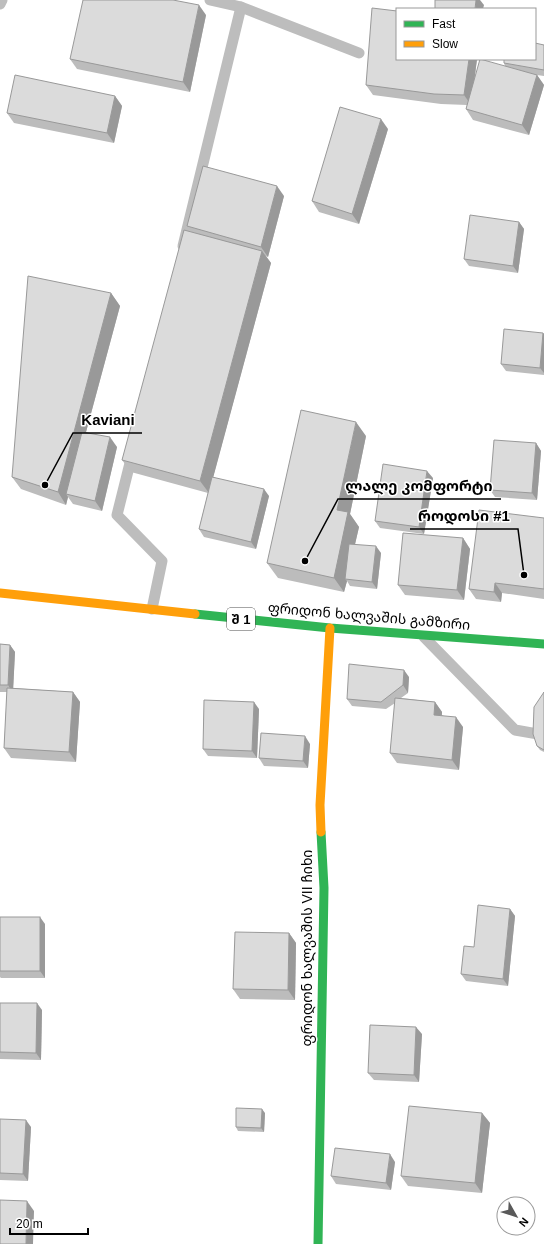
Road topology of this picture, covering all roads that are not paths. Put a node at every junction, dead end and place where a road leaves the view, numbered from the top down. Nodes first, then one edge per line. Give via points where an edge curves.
1 (2, 0) edge
2 (210, 0) edge
3 (0, 4) edge
4 (241, 7) junction
5 (359, 52) dead end
6 (181, 253) edge
7 (134, 446) edge
8 (0, 593) edge
9 (152, 610) junction
10 (330, 628) junction
11 (422, 635) junction
12 (544, 644) edge
13 (544, 735) edge
14 (318, 1244) edge

1 - 3 lane
2 - 4 lane
4 - 5 lane
4 - 6 lane
7 - 9 lane via 117,515 162,561
8 - 9 main road, ფრიდონ ხალვაშის გამზირი / შ 1
9 - 10 main road, ფრიდონ ხალვაშის გამზირი / შ 1
10 - 11 main road, ფრიდონ ხალვაშის გამზირი / შ 1
10 - 14 main road, ფრიდონ ხალვაშის VII ჩიხი via 320,805 324,888
11 - 12 main road, ფრიდონ ხალვაშის გამზირი / შ 1
11 - 13 lane via 516,730

